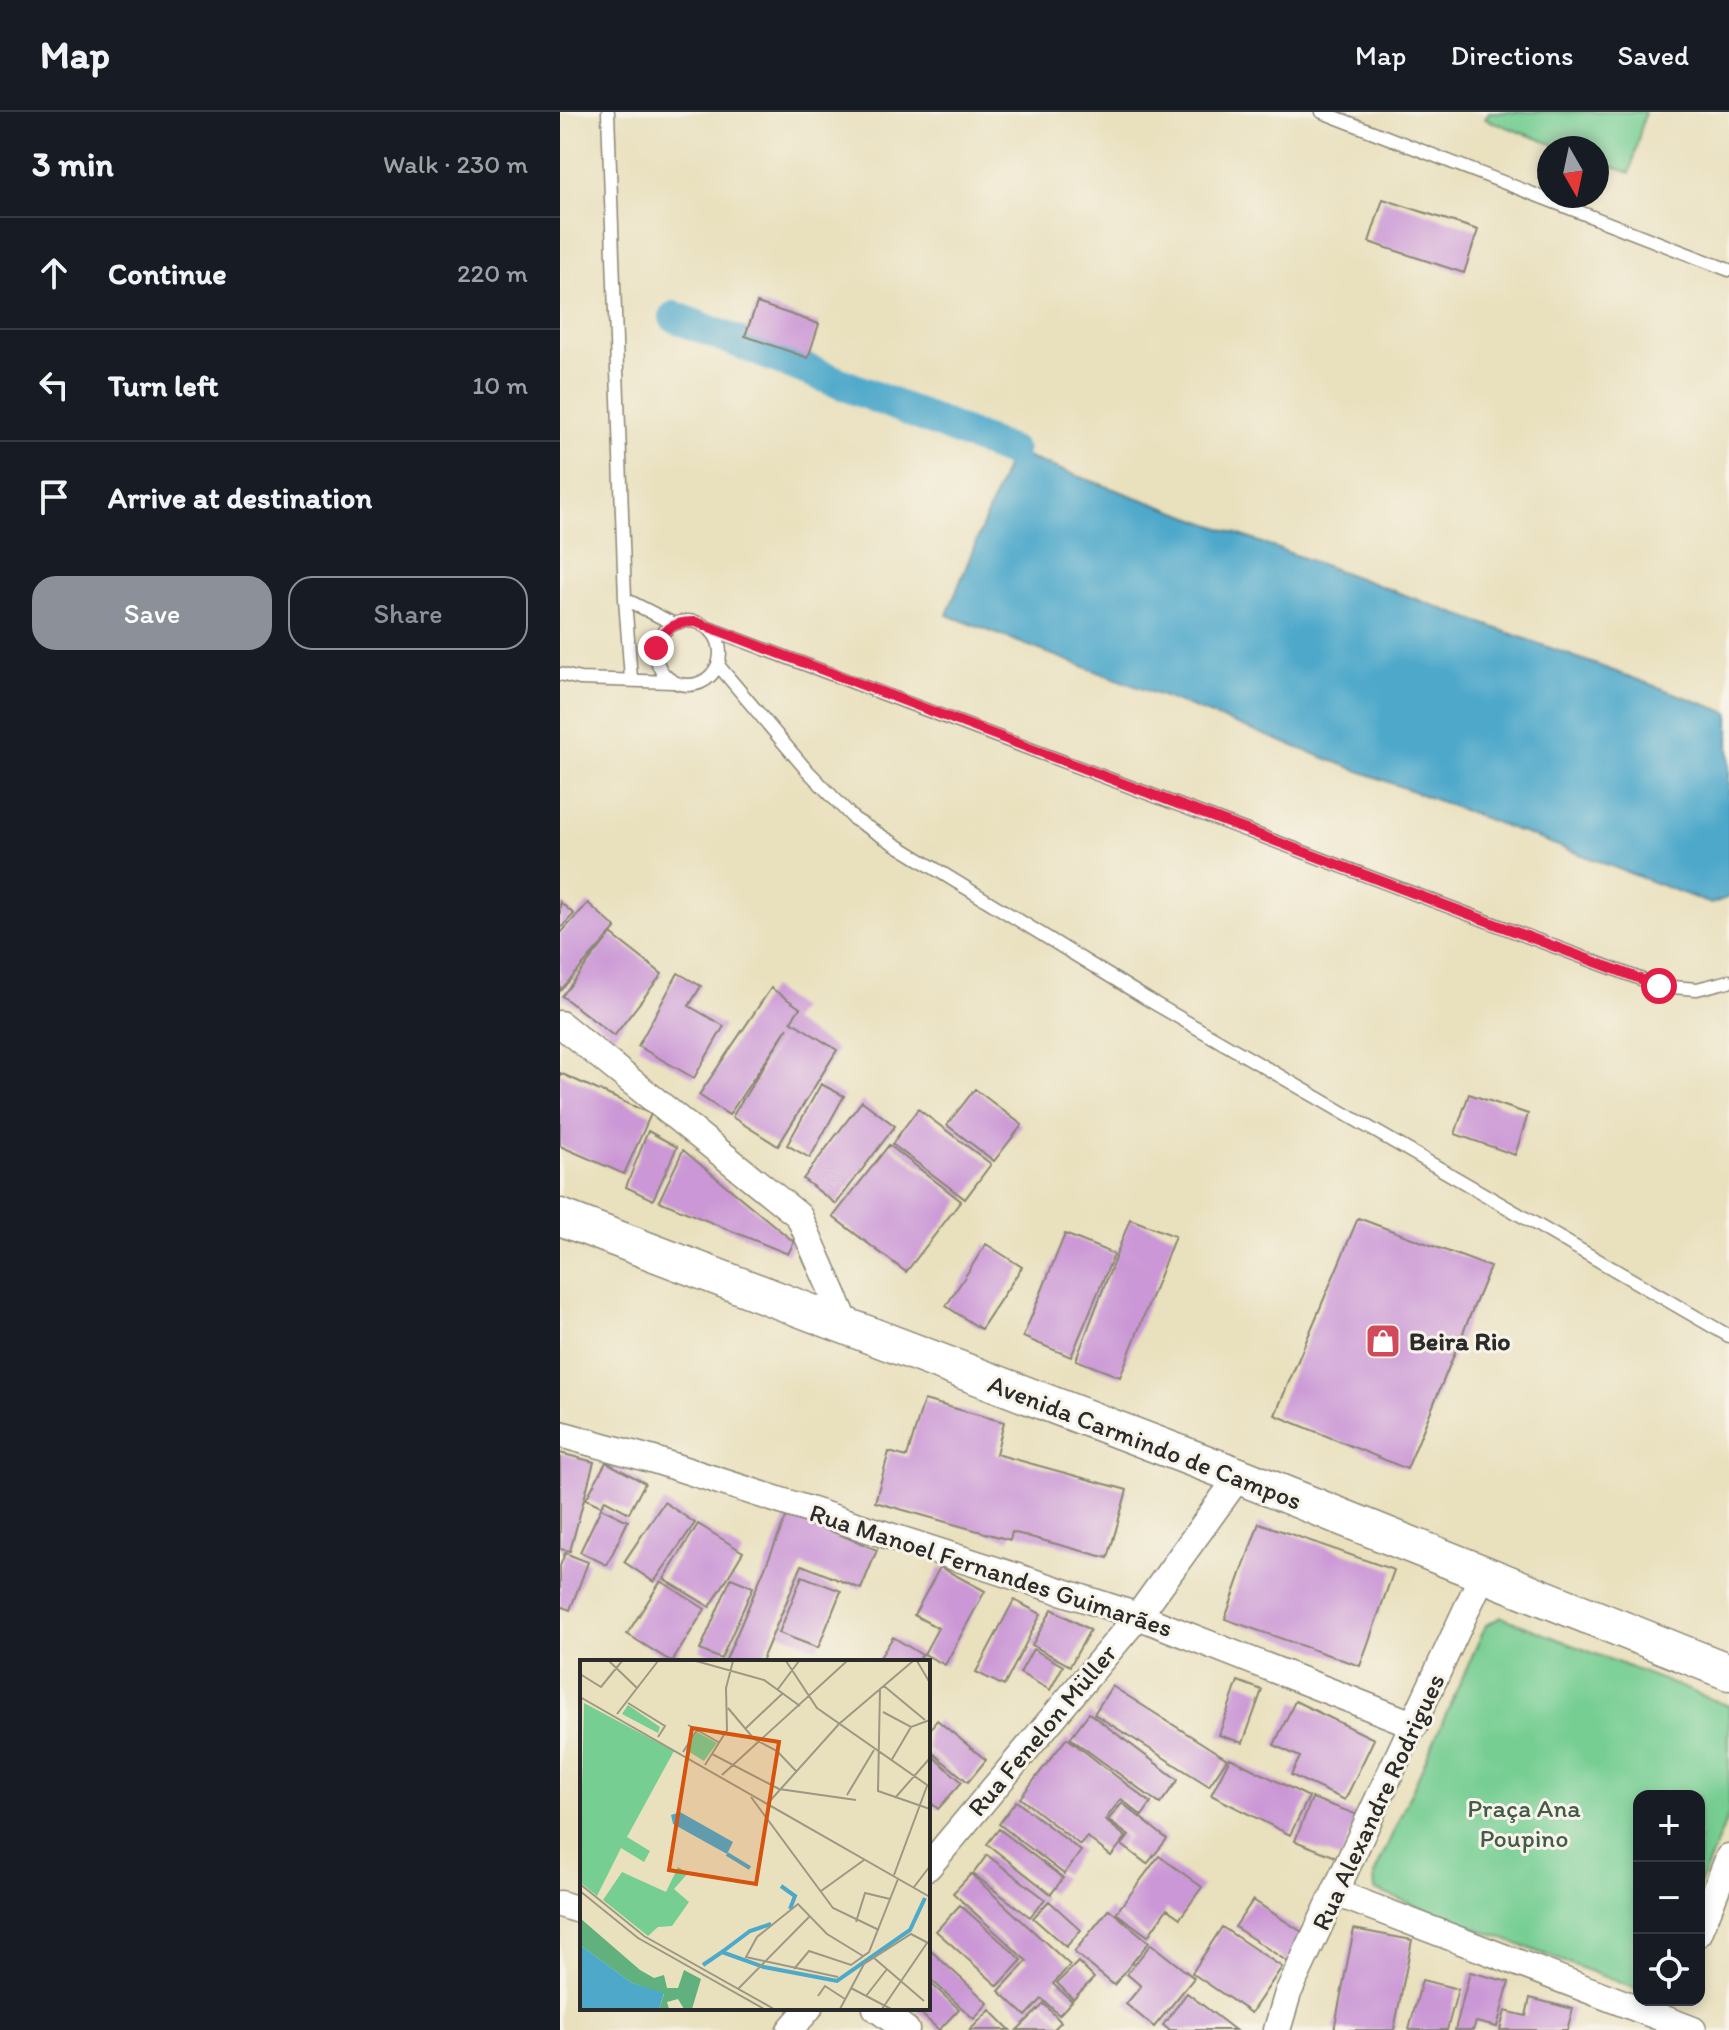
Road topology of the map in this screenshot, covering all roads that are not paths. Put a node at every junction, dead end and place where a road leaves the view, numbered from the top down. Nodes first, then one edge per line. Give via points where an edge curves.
1 (608, 112) edge
2 (1322, 112) edge
3 (1729, 270) edge
4 (625, 599) junction
5 (674, 624) junction
6 (706, 627) junction
7 (718, 665) junction
8 (560, 674) edge
9 (631, 679) junction
10 (673, 682) junction
11 (1729, 981) edge
12 (560, 1024) edge
13 (562, 1221) edge
14 (849, 1330) junction
15 (1729, 1336) edge
16 (560, 1434) edge
17 (1239, 1476) junction
18 (1483, 1574) junction
19 (1138, 1616) junction
20 (1729, 1672) edge
21 (1415, 1725) junction
22 (1729, 1857) edge
23 (930, 1865) edge
24 (1336, 1893) junction
25 (560, 1904) edge
26 (580, 1910) edge
27 (1705, 1918) edge
28 (807, 2010) edge
29 (879, 2010) edge
30 (1668, 2010) edge
31 (790, 2030) edge
32 (906, 2030) edge
33 (1277, 2030) edge
34 (1693, 2030) edge

1 - 4 lane
2 - 3 lane
4 - 5 lane
4 - 9 lane
5 - 6 lane
5 - 10 lane via 656,648 659,668
6 - 7 lane via 718,644
6 - 11 lane via 1659,986 1697,989
7 - 10 lane via 694,685
7 - 15 lane via 854,819 1147,999
8 - 9 lane
9 - 10 lane
12 - 14 street via 799,1216
13 - 14 main road, Avenida Carmindo de Campos via 755,1290
14 - 17 main road, Avenida Carmindo de Campos
16 - 19 street, Rua Manoel Fernandes Guimarães
17 - 18 main road, Avenida Carmindo de Campos
17 - 19 street, Rua Fenelon Müller
18 - 20 main road, Avenida Carmindo de Campos
18 - 21 street, Rua Alexandre Rodrigues
19 - 21 street, Rua Manoel Fernandes Guimarães
19 - 23 street, Rua Fenelon Müller
21 - 24 street, Rua Alexandre Rodrigues
22 - 27 street
24 - 30 street
24 - 33 street, Rua Alexandre Rodrigues via 1288,1993
25 - 26 street
28 - 31 street
29 - 32 street
30 - 34 street

